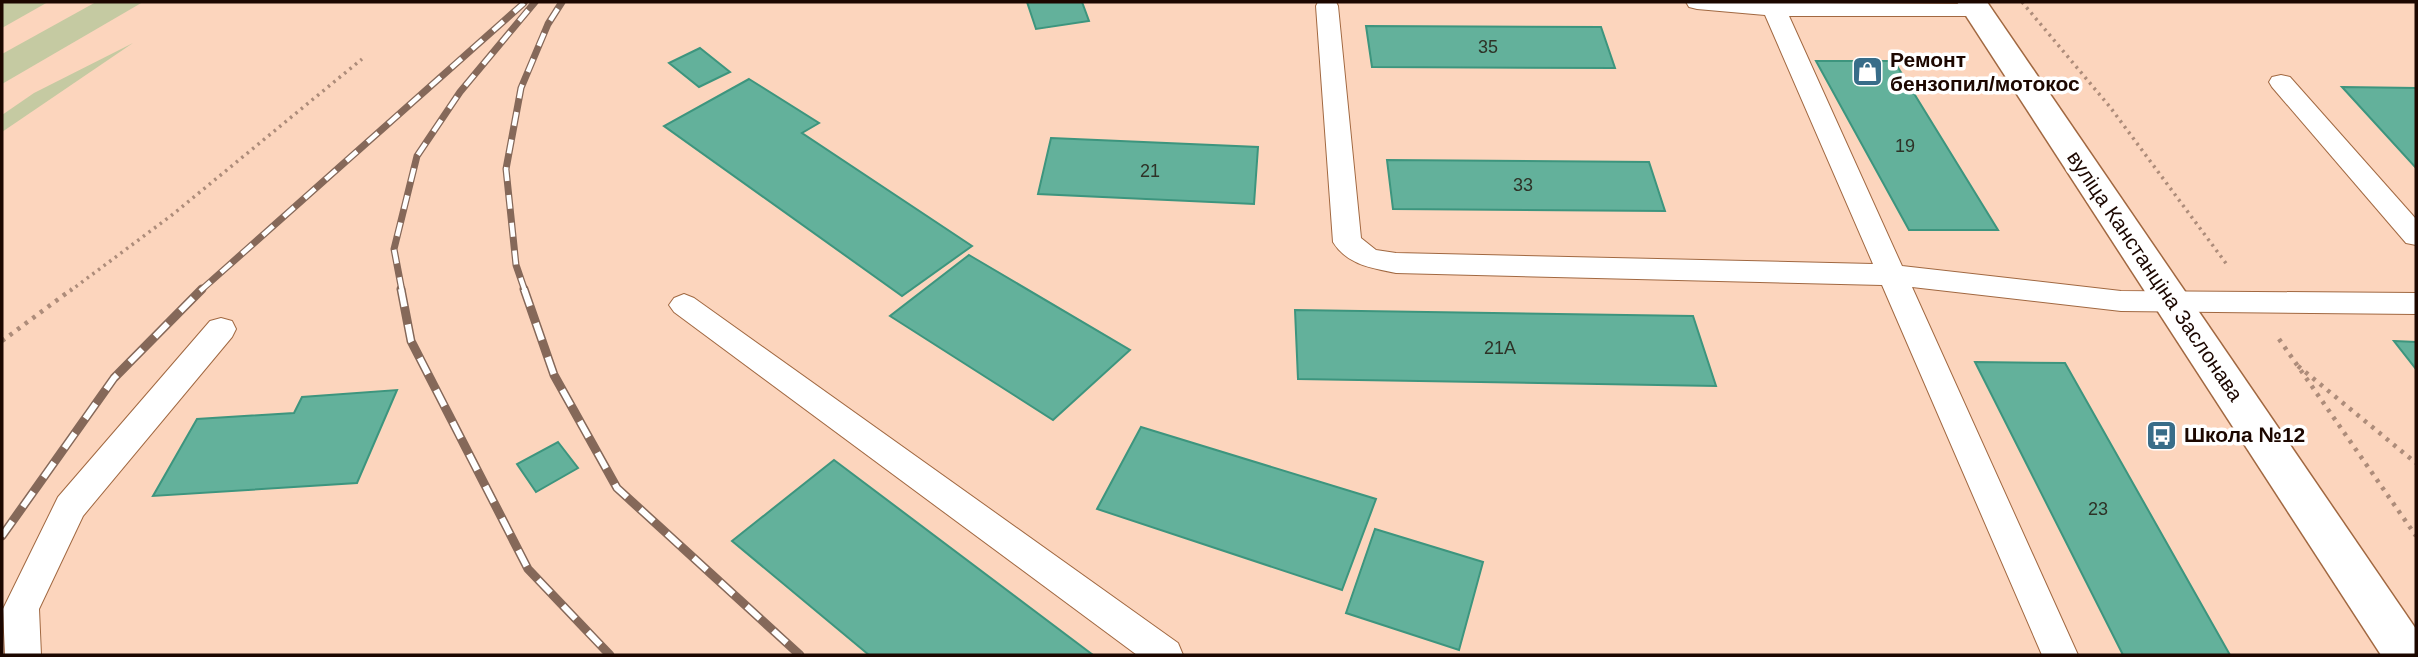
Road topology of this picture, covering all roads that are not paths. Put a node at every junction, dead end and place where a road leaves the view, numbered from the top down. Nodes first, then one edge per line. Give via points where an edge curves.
1 (1697, 2) edge
2 (1327, 6) dead end
3 (1975, 6) edge
4 (1774, 9) junction
5 (2281, 82) dead end
6 (2416, 236) edge
7 (1892, 275) junction
8 (2174, 303) junction
9 (2416, 304) edge
10 (684, 305) dead end
11 (220, 329) dead end
12 (23, 655) edge
13 (1165, 655) edge
14 (2060, 655) edge
15 (2407, 655) edge

1 - 4 lane
2 - 7 lane via 1348,242 1368,258 1396,263
3 - 4 lane
3 - 8 street, вуліца Канстанціна Заслонава
4 - 7 lane
5 - 6 lane
7 - 8 lane
7 - 14 lane
8 - 9 lane
8 - 15 street, вуліца Канстанціна Заслонава
10 - 13 lane
11 - 12 lane via 70,508 21,609

